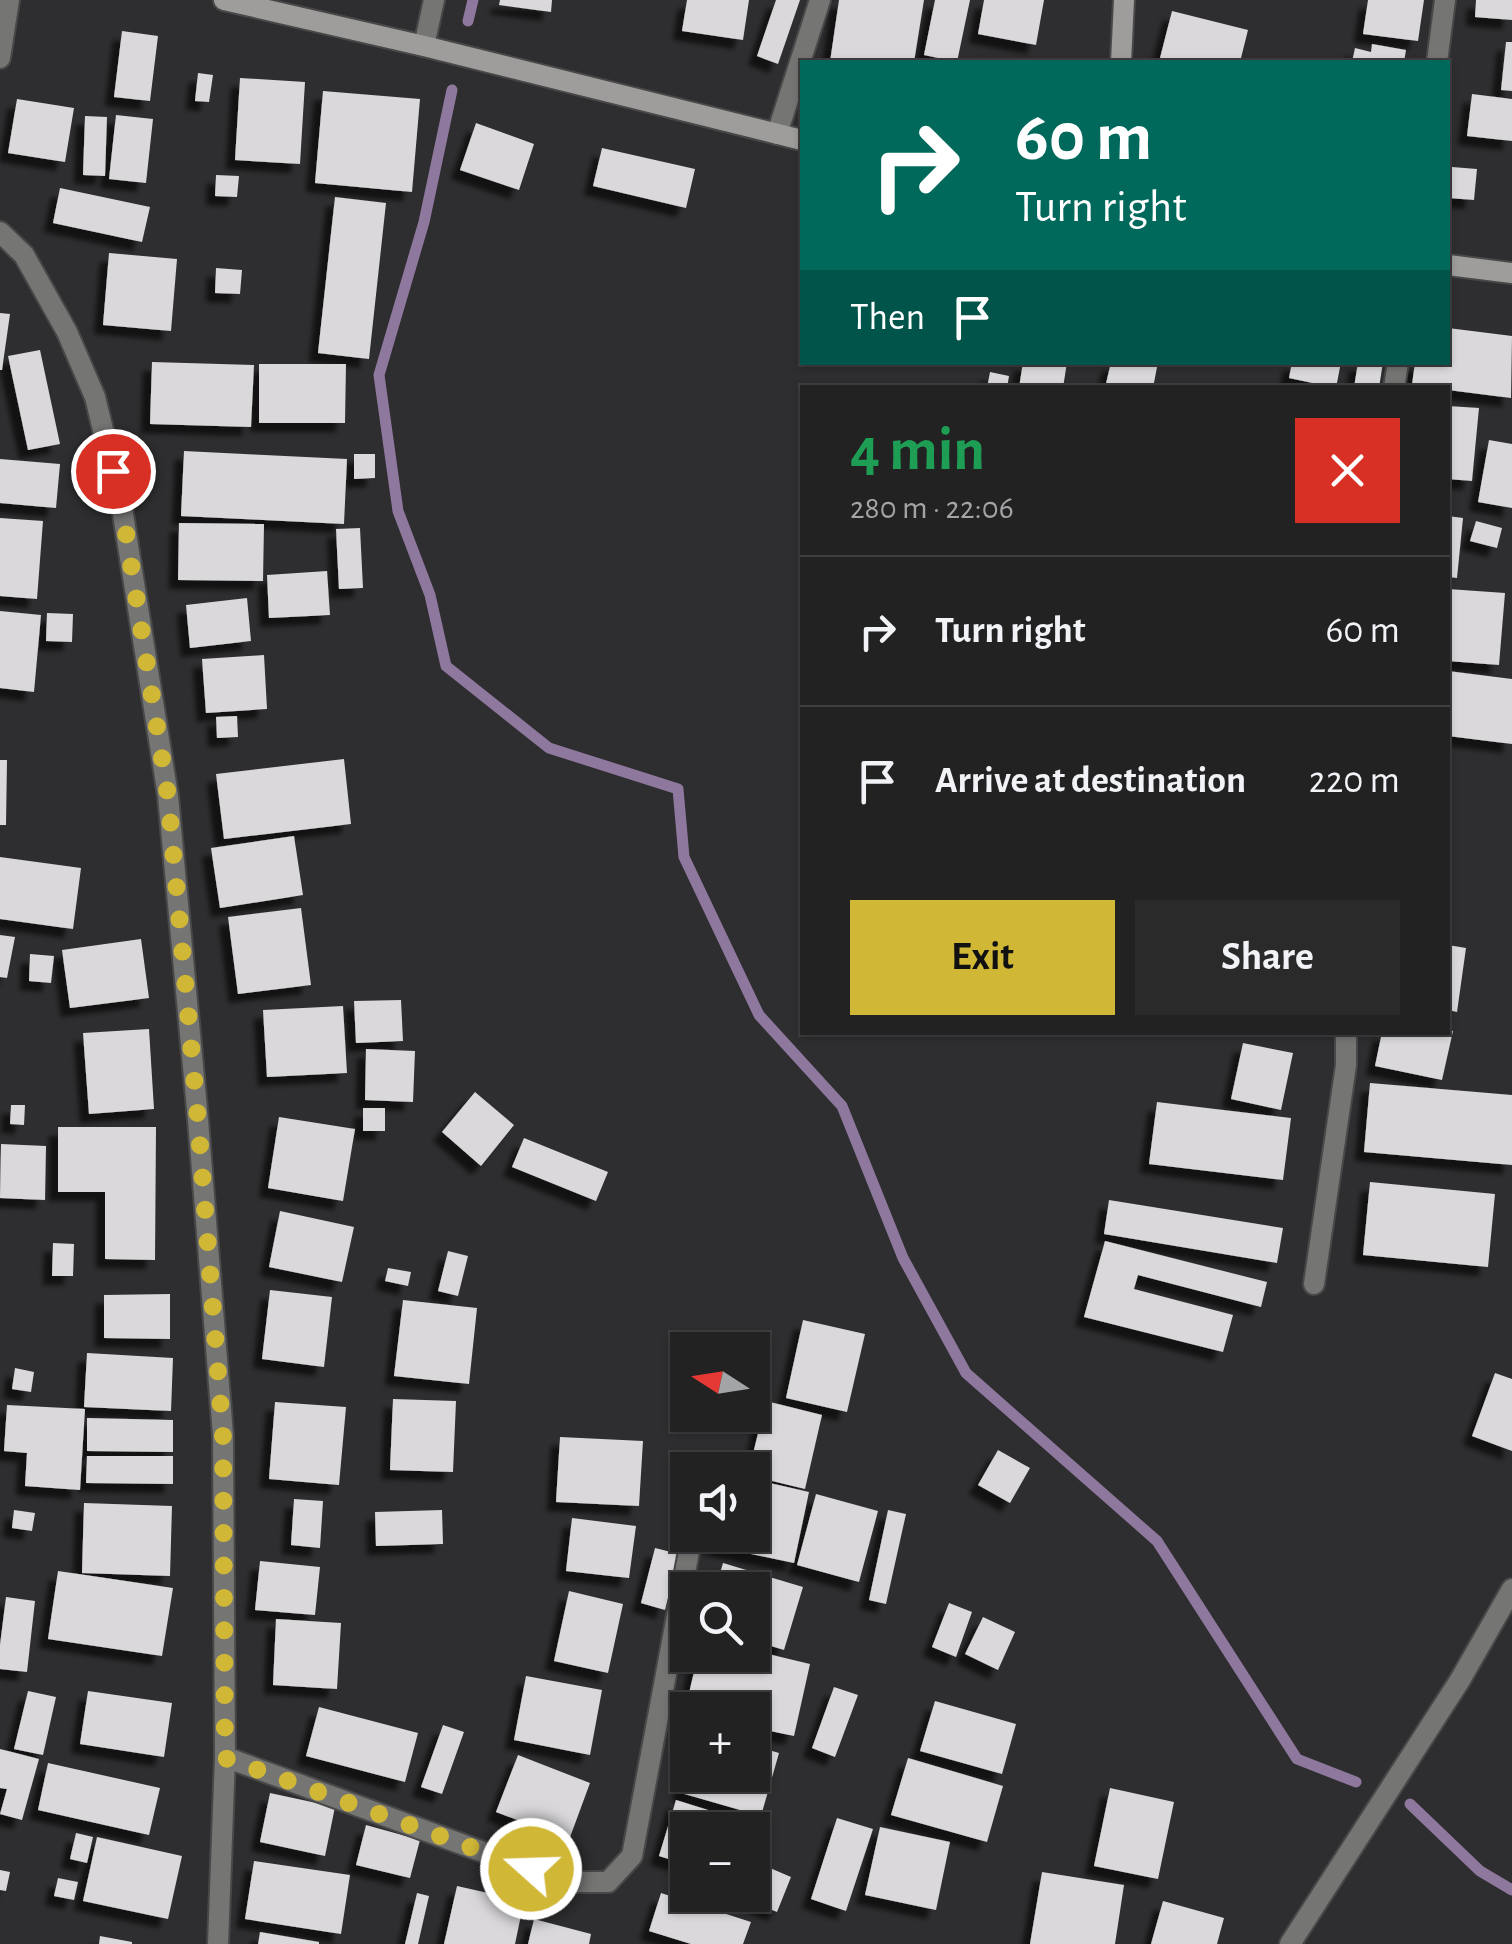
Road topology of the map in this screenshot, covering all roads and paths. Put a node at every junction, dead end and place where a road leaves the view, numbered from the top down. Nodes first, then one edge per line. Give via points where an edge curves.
1 (10, 0) edge
2 (224, 0) edge
3 (434, 0) edge
4 (820, 0) edge
5 (1124, 0) edge
6 (1445, 0) edge
7 (424, 46) junction
8 (0, 58) edge
9 (801, 60) edge
10 (1121, 60) edge
11 (1438, 60) edge
12 (800, 62) edge
13 (777, 134) junction
14 (800, 140) edge
15 (0, 232) edge
16 (1450, 265) edge
17 (1512, 272) edge
18 (1346, 1035) edge
19 (1314, 1284) dead end
20 (689, 1552) edge
21 (1512, 1589) edge
22 (225, 1758) junction
23 (218, 1944) edge
24 (1290, 1944) edge

1 - 8 street
2 - 7 main road
3 - 7 street
4 - 9 street
5 - 10 main road
6 - 11 street
7 - 13 main road
12 - 13 street
13 - 14 main road
15 - 22 street via 24,255 96,397 122,508 168,796 223,1436
16 - 17 main road
18 - 19 street
20 - 22 street via 632,1856 608,1882 565,1882
21 - 24 street
22 - 23 street

